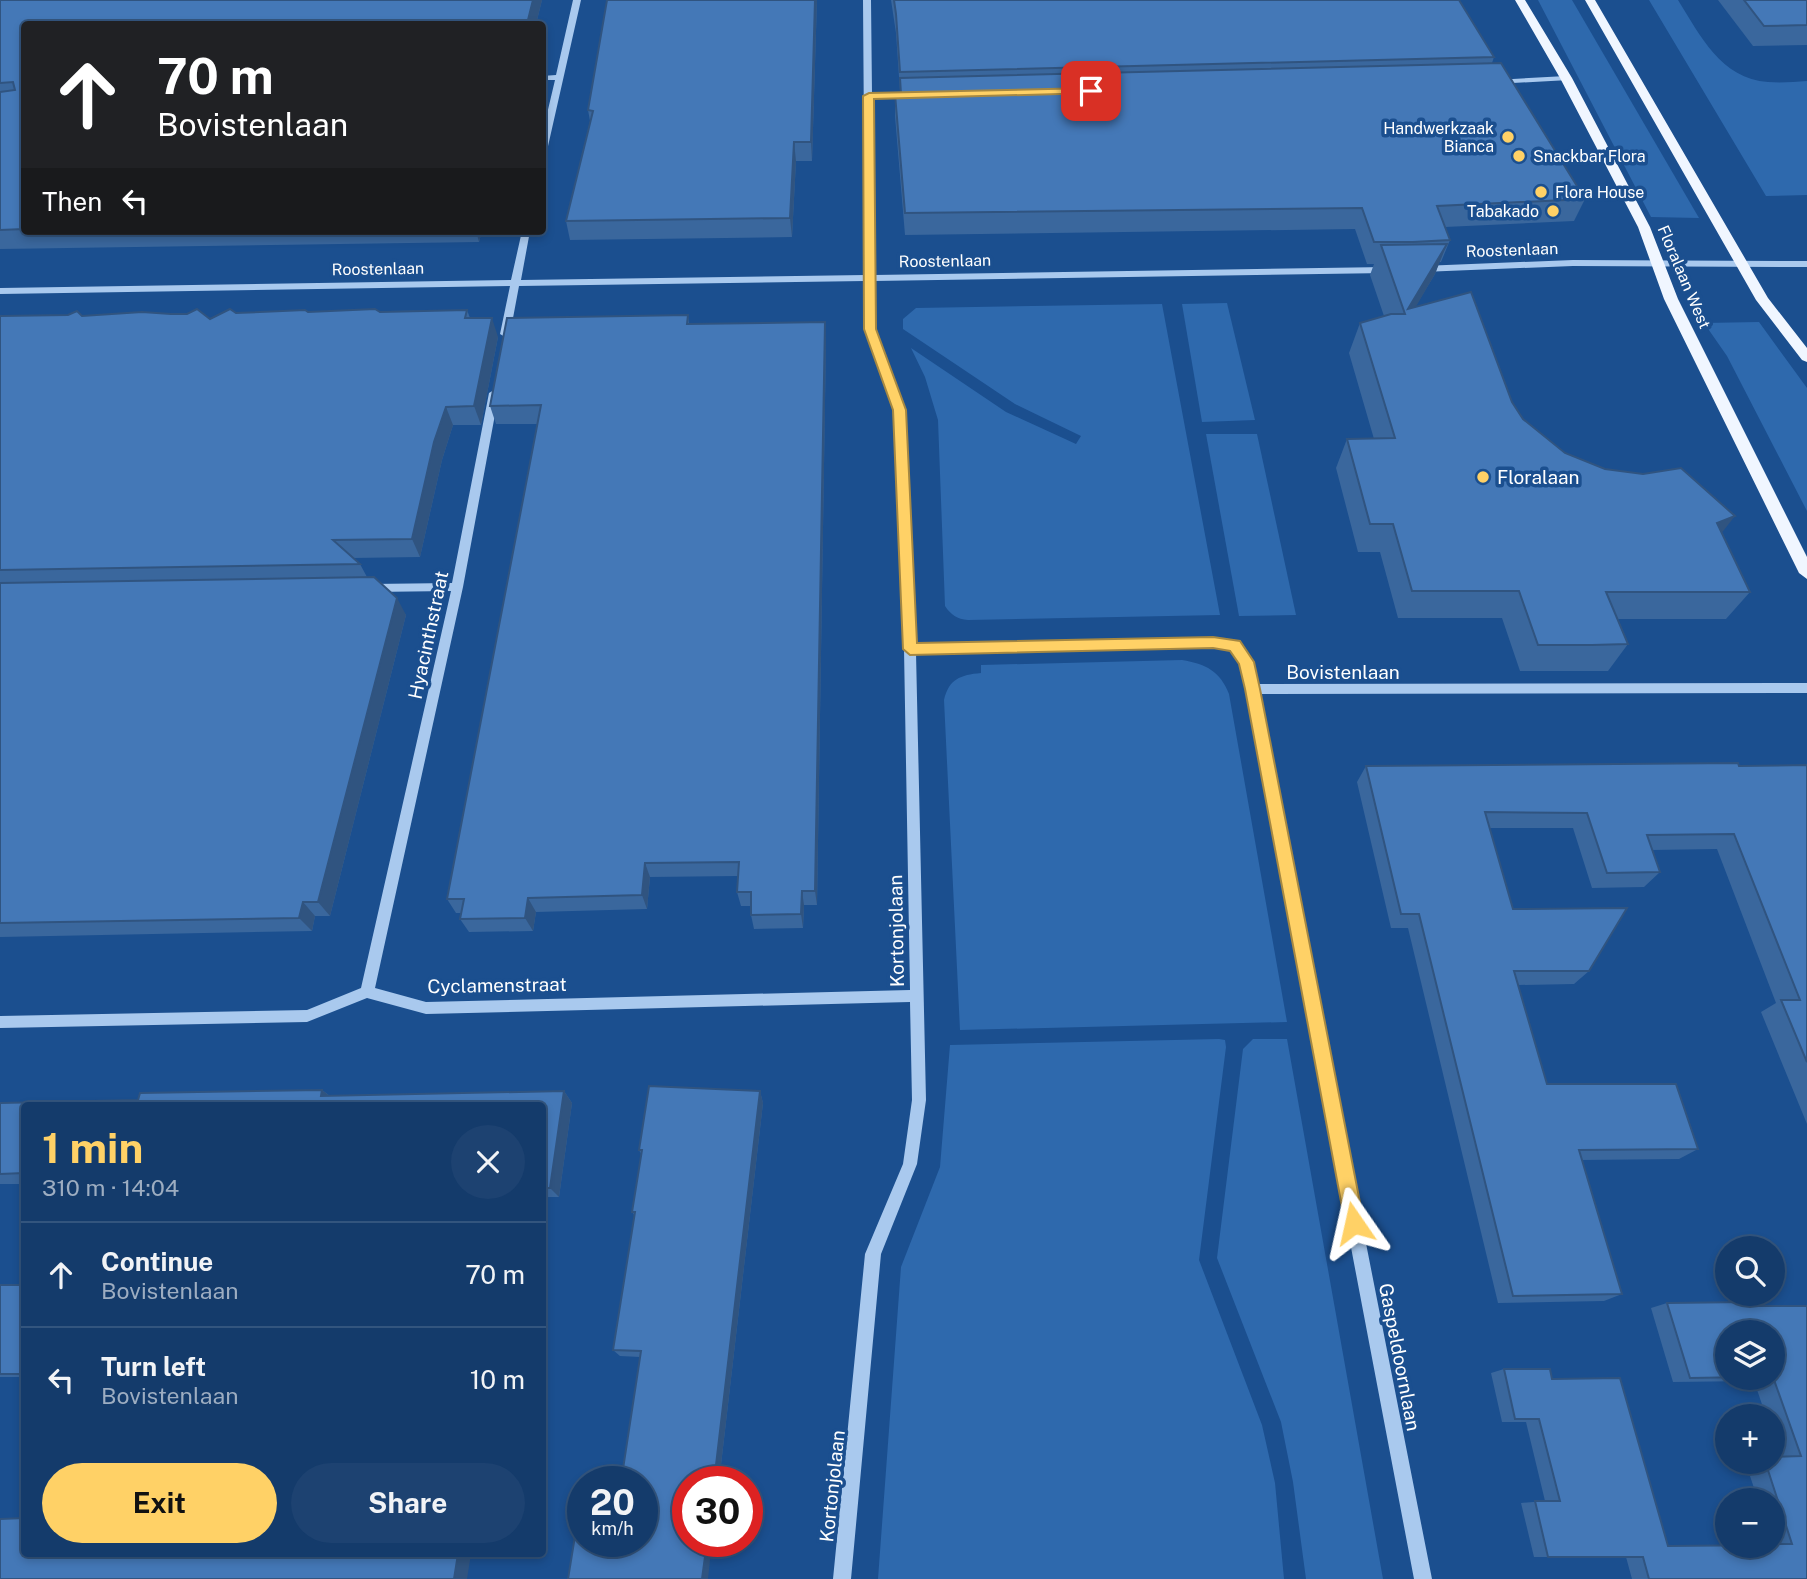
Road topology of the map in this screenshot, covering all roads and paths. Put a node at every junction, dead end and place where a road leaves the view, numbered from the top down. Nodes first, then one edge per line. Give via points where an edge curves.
1 (577, 0) edge
2 (867, 0) edge
3 (1520, 0) edge
4 (1590, 0) edge
5 (559, 77) junction
6 (546, 78) edge
7 (1566, 78) junction
8 (1480, 82) edge
9 (924, 95) edge
10 (869, 96) junction
11 (546, 137) edge
12 (525, 235) edge
13 (1657, 264) junction
14 (1742, 264) junction
15 (1807, 264) edge
16 (870, 278) junction
17 (515, 283) junction
18 (0, 291) edge
19 (502, 349) edge
20 (1807, 357) edge
21 (497, 376) edge
22 (1807, 573) edge
23 (457, 587) junction
24 (360, 589) edge
25 (910, 649) junction
26 (1807, 688) edge
27 (1252, 689) junction
28 (367, 992) junction
29 (917, 996) junction
30 (0, 1022) edge
31 (842, 1579) edge
32 (1423, 1579) edge

1 - 5 street
2 - 10 street, Kortonjolaan
3 - 7 main road, Floralaan West
4 - 14 main road
5 - 6 street
5 - 11 street
7 - 8 street
7 - 13 main road, Floralaan West via 1644,227
9 - 10 street
10 - 16 street, Kortonjolaan
12 - 17 street
13 - 14 street, Roostenlaan
13 - 16 street, Roostenlaan
13 - 22 main road, Floralaan West
14 - 15 street, Roostenlaan
14 - 20 main road
16 - 17 street, Roostenlaan
16 - 25 street, Kortonjolaan via 870,329 900,410
17 - 18 street, Roostenlaan
17 - 19 street
21 - 23 street, Hyacinthstraat
23 - 24 street
23 - 28 street, Hyacinthstraat
25 - 27 street via 1235,645 1246,662
25 - 29 street, Kortonjolaan
26 - 27 street, Bovistenlaan
27 - 32 street, Gaspeldoornlaan
28 - 29 street, Cyclamenstraat via 426,1008
28 - 30 street via 307,1016
29 - 31 street, Kortonjolaan via 919,1100 910,1164 873,1254

